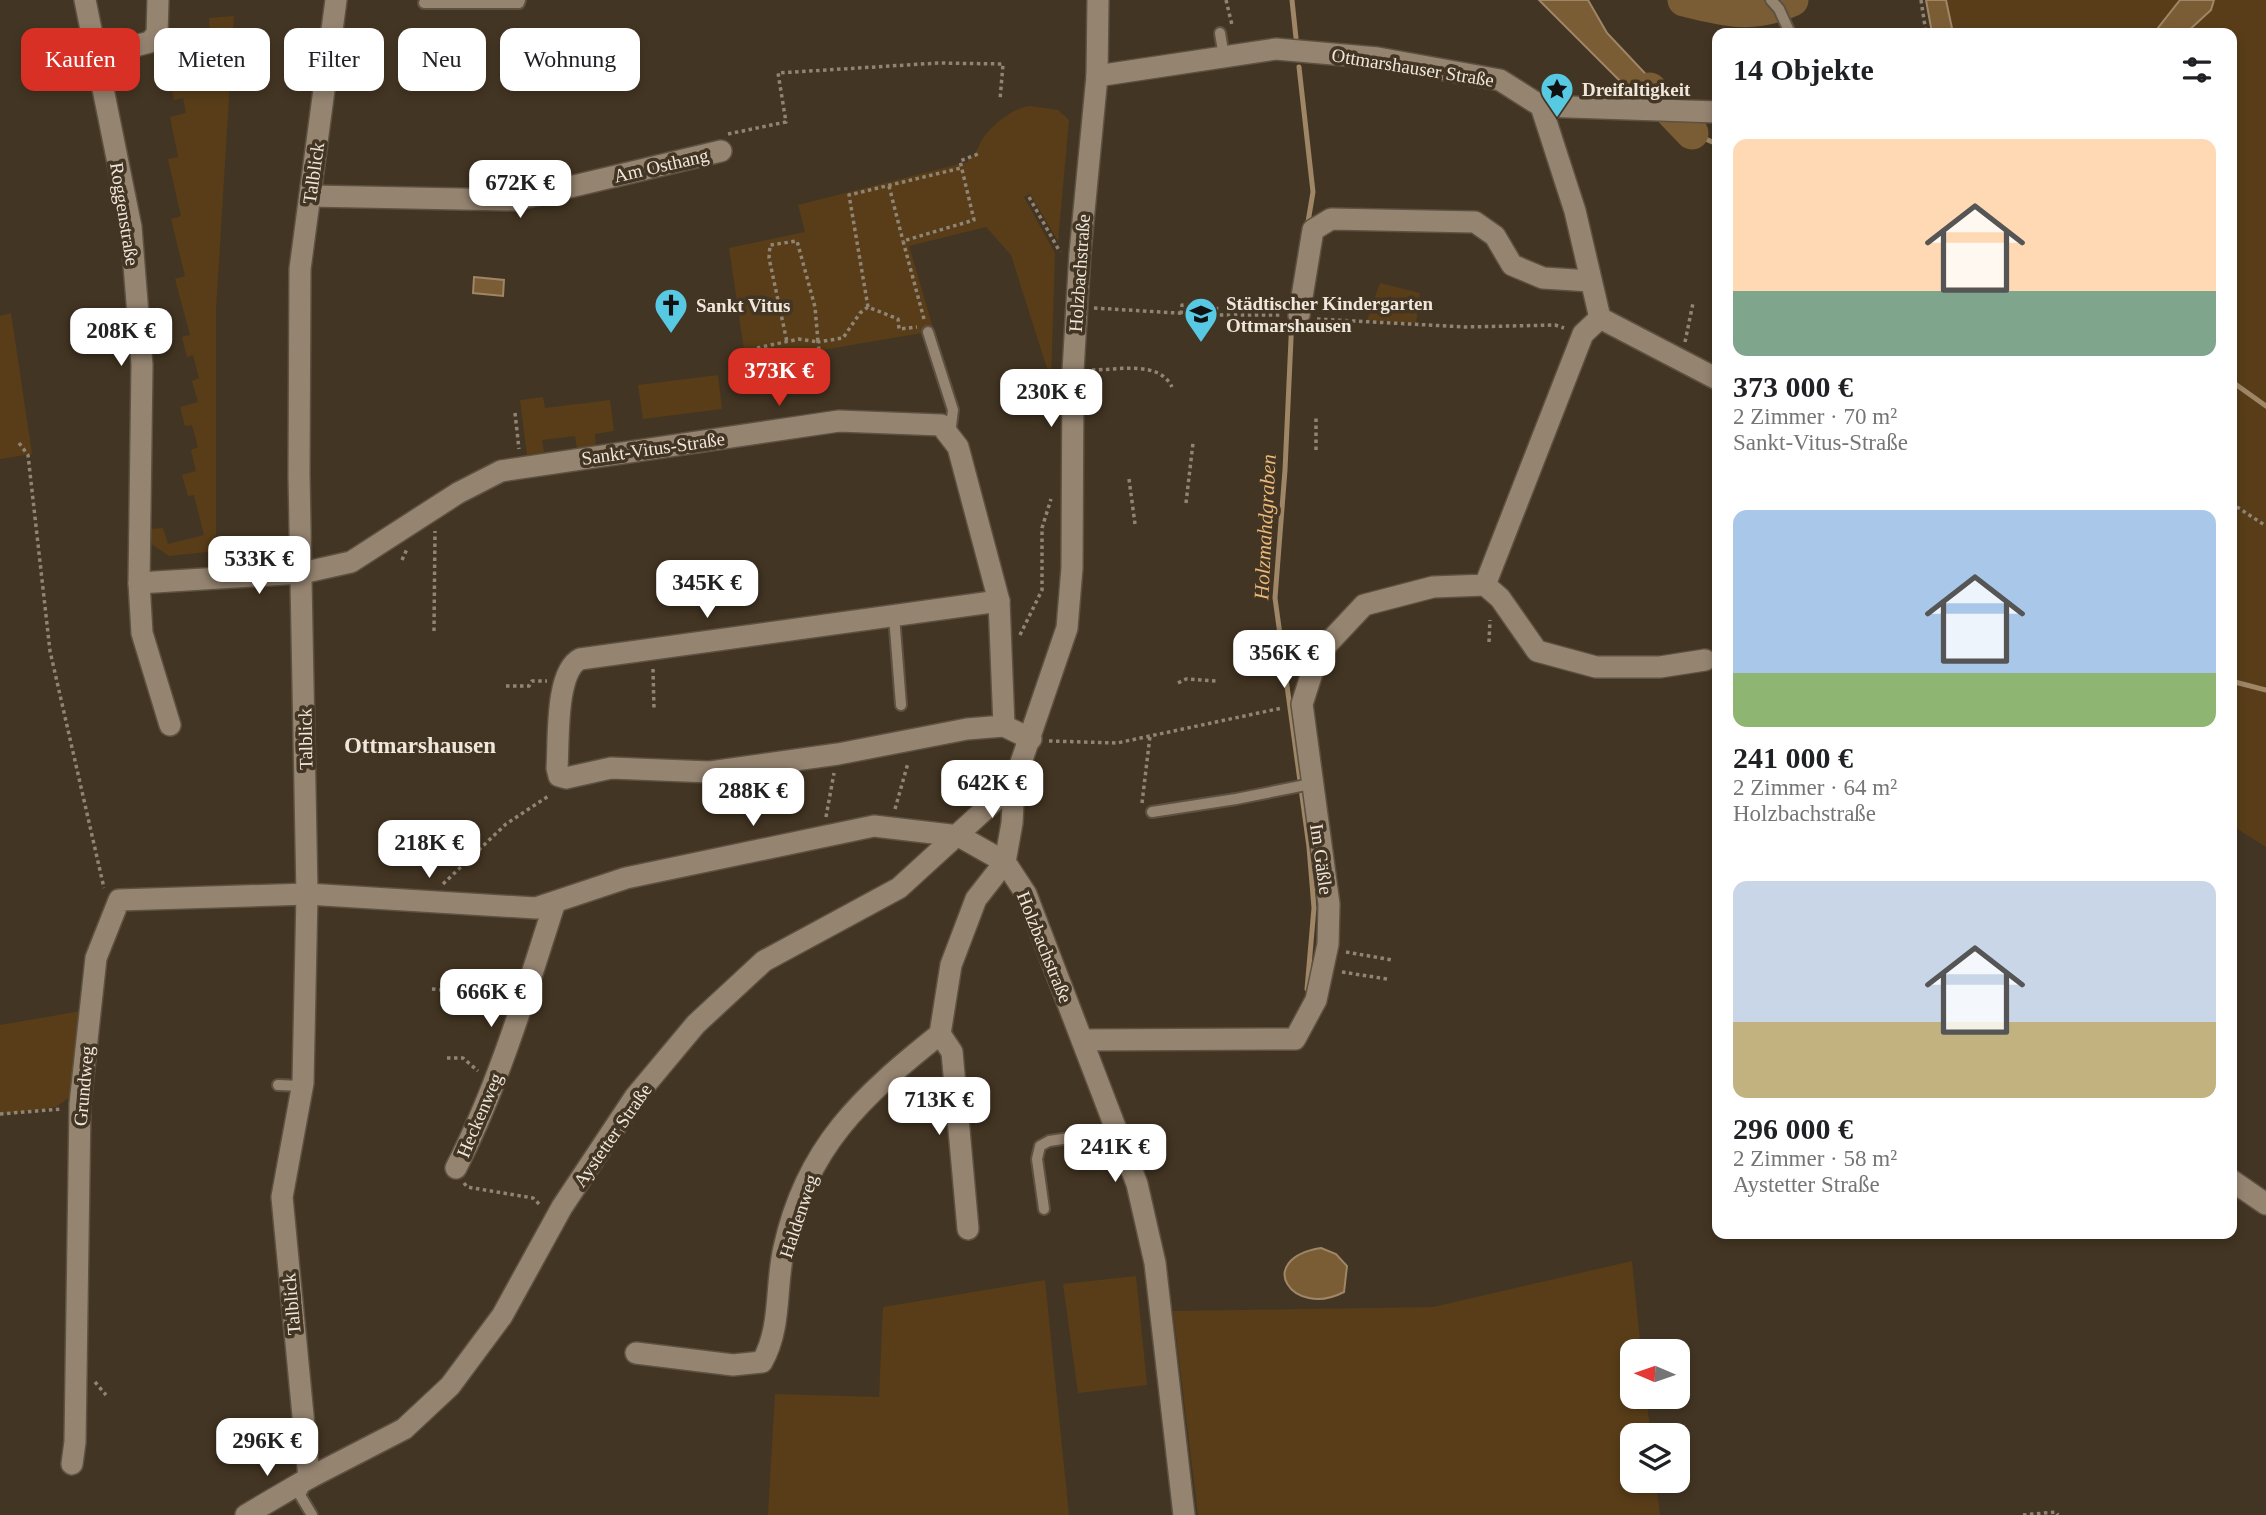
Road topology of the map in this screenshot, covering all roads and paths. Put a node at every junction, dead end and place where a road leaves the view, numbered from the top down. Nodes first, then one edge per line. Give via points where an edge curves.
1 (85, 0) edge
2 (158, 0) edge
3 (336, 0) edge
4 (520, 0) edge
5 (1098, 0) edge
6 (1771, 0) edge
7 (1921, 0) edge
8 (424, 3) dead end
9 (91, 28) edge
10 (333, 28) edge
11 (1788, 28) edge
12 (1925, 28) edge
13 (1220, 33) dead end
14 (140, 45) edge
15 (1224, 57) junction
16 (1097, 76) junction
17 (103, 91) edge
18 (325, 91) edge
19 (1000, 100) dead end
20 (1541, 106) junction
21 (1712, 112) edge
22 (721, 151) joint
23 (978, 154) dead end
24 (962, 168) junction
25 (889, 186) junction
26 (310, 196) junction
27 (1029, 197) dead end
28 (903, 241) junction
29 (1060, 252) dead end
30 (1591, 281) junction
31 (1693, 303) dead end
32 (869, 307) junction
33 (1076, 307) junction
34 (1221, 309) dead end
35 (1181, 314) junction
36 (1274, 315) dead end
37 (1299, 315) joint
38 (1600, 318) junction
39 (928, 332) dead end
40 (1583, 334) junction
41 (787, 342) junction
42 (818, 342) junction
43 (757, 348) dead end
44 (819, 350) dead end
45 (1681, 359) junction
46 (1073, 371) junction
47 (1712, 376) edge
48 (1172, 387) dead end
49 (515, 413) dead end
50 (1316, 418) dead end
51 (950, 436) junction
52 (19, 443) dead end
53 (1193, 443) dead end
54 (1316, 450) dead end
55 (521, 468) junction
56 (1071, 468) junction
57 (1129, 480) dead end
58 (1186, 503) dead end
59 (2237, 507) edge
60 (435, 508) junction
61 (1135, 524) dead end
62 (2266, 526) edge
63 (302, 573) junction
64 (139, 583) junction
65 (1485, 585) junction
66 (999, 601) junction
67 (894, 615) junction
68 (434, 631) dead end
69 (1001, 638) junction
70 (652, 649) junction
71 (1705, 660) dead end
72 (1216, 681) dead end
73 (563, 682) junction
74 (1178, 683) dead end
75 (506, 686) dead end
76 (1302, 704) junction
77 (901, 705) dead end
78 (654, 709) dead end
79 (170, 725) dead end
80 (1004, 726) junction
81 (1150, 736) junction
82 (1031, 739) junction
83 (906, 752) junction
84 (838, 754) junction
85 (1014, 783) junction
86 (1311, 784) junction
87 (555, 785) junction
88 (1152, 812) joint
89 (889, 828) junction
90 (823, 836) junction
91 (959, 836) junction
92 (1005, 862) junction
93 (441, 886) dead end
94 (307, 894) junction
95 (120, 900) junction
96 (555, 902) junction
97 (1324, 959) junction
98 (1392, 960) dead end
99 (1387, 979) dead end
100 (432, 989) dead end
101 (519, 1013) junction
102 (940, 1034) junction
103 (1082, 1040) junction
104 (447, 1058) dead end
105 (494, 1081) junction
106 (278, 1085) dead end
107 (302, 1086) junction
108 (80, 1104) junction
109 (0, 1114) edge
110 (1118, 1131) junction
111 (461, 1178) joint
112 (2237, 1184) edge
113 (533, 1198) dead end
114 (2266, 1204) edge
115 (1044, 1209) dead end
116 (968, 1229) dead end
117 (635, 1353) dead end
118 (72, 1465) dead end
119 (309, 1478) junction
120 (246, 1515) edge
121 (312, 1515) edge
122 (1184, 1515) edge
123 (2023, 1515) edge
124 (2059, 1515) edge

1 - 9 street, Roggenstraße
2 - 14 street via 158,34
3 - 10 street, Talblick
4 - 8 lane
5 - 16 street, Holzbachstraße
6 - 11 lane
7 - 12 path
13 - 15 lane
15 - 16 street, Ottmarshauser Straße
15 - 20 street, Ottmarshauser Straße via 1276,49 1378,58 1500,80
16 - 33 street, Holzbachstraße
17 - 64 street, Roggenstraße via 132,242 142,365
18 - 26 street, Talblick
19 - 22 path via 1003,64 778,73 786,121 725,135
20 - 21 street
20 - 30 street via 1575,211
22 - 26 street, Am Osthang via 515,200
23 - 24 path via 960,161
24 - 25 path
24 - 28 path via 974,220
25 - 28 path
25 - 32 path via 849,195
26 - 63 street, Talblick via 300,269 298,344
27 - 29 path
28 - 32 path via 926,325 900,329 898,319
30 - 37 street via 1543,278 1512,265 1495,236 1475,222 1331,219 1314,230
30 - 38 street
31 - 45 path
32 - 42 path via 843,338
33 - 35 path
33 - 46 street, Holzbachstraße
34 - 35 path via 1182,305
35 - 36 path
37 - 40 path via 1465,327 1555,325
38 - 40 street
38 - 45 street
39 - 51 lane via 953,410
40 - 65 street
41 - 42 path
41 - 42 path via 770,245 797,241 815,307
41 - 43 path
42 - 44 path
45 - 47 street
46 - 48 path via 1153,369 1167,377
46 - 56 street, Holzbachstraße
49 - 55 path
50 - 54 path
51 - 55 street, Sankt-Vitus-Straße via 941,425 839,421
51 - 66 street via 958,447
52 - 95 path via 28,455 50,651 103,888
53 - 58 path
55 - 60 street, Sankt-Vitus-Straße via 501,471
56 - 69 path via 1059,475 1042,528 1042,590 1020,636
56 - 82 street, Holzbachstraße via 1067,628
57 - 61 path
59 - 62 path
60 - 63 street, Sankt-Vitus-Straße via 351,562
60 - 68 path
63 - 64 street, Sankt-Vitus-Straße
63 - 94 street, Talblick
64 - 79 street, Roggenstraße via 142,633
65 - 71 street via 1500,598 1537,651 1596,667 1660,667
65 - 76 street, Im Gäßle via 1433,586 1364,605 1318,654
66 - 67 street
66 - 69 street
67 - 70 street
67 - 77 lane
69 - 80 street
70 - 73 street via 580,659 573,662
70 - 78 path
72 - 74 path via 1186,679
73 - 75 path
73 - 87 street
76 - 81 path
76 - 86 street, Im Gäßle
80 - 82 street
80 - 83 street via 967,729
81 - 82 path via 1118,743
81 - 88 path via 1141,813
82 - 85 street, Holzbachstraße
83 - 84 street
83 - 89 path
84 - 87 street via 710,772 611,768 566,778
84 - 90 path
85 - 91 street, Aystetter Straße
85 - 92 street, Holzbachstraße
86 - 88 lane
86 - 97 street, Im Gäßle via 1329,904
87 - 93 path
89 - 90 street via 874,826
89 - 91 street
90 - 96 street via 626,878
91 - 92 street
91 - 119 street, Aystetter Straße via 899,888 764,961 696,1024 635,1097 562,1207 502,1316 450,1386 404,1429
92 - 102 street via 971,912 951,965
92 - 103 street, Holzbachstraße via 1026,894
94 - 95 street
94 - 96 street via 536,908
94 - 107 street, Talblick
95 - 108 street, Grundweg via 96,958
96 - 101 street, Heckenweg
97 - 98 path
97 - 99 path
97 - 103 street, Im Gäßle via 1316,1000 1295,1039
100 - 101 path via 495,995 495,1012
101 - 105 street, Heckenweg
102 - 116 street via 952,1052
102 - 117 street, Haldenweg via 850,1112 807,1177 783,1249 772,1343 762,1362 733,1365
103 - 110 street, Holzbachstraße
104 - 105 path via 463,1058
105 - 111 street, Heckenweg
106 - 107 lane
107 - 119 street, Talblick via 282,1197
108 - 109 path via 55,1111
108 - 118 street, Grundweg
110 - 115 lane via 1040,1146 1037,1159
110 - 122 street, Holzbachstraße via 1137,1184 1155,1263
111 - 113 path
112 - 114 street
119 - 120 street, Aystetter Straße
119 - 121 lane via 300,1495
123 - 124 path

